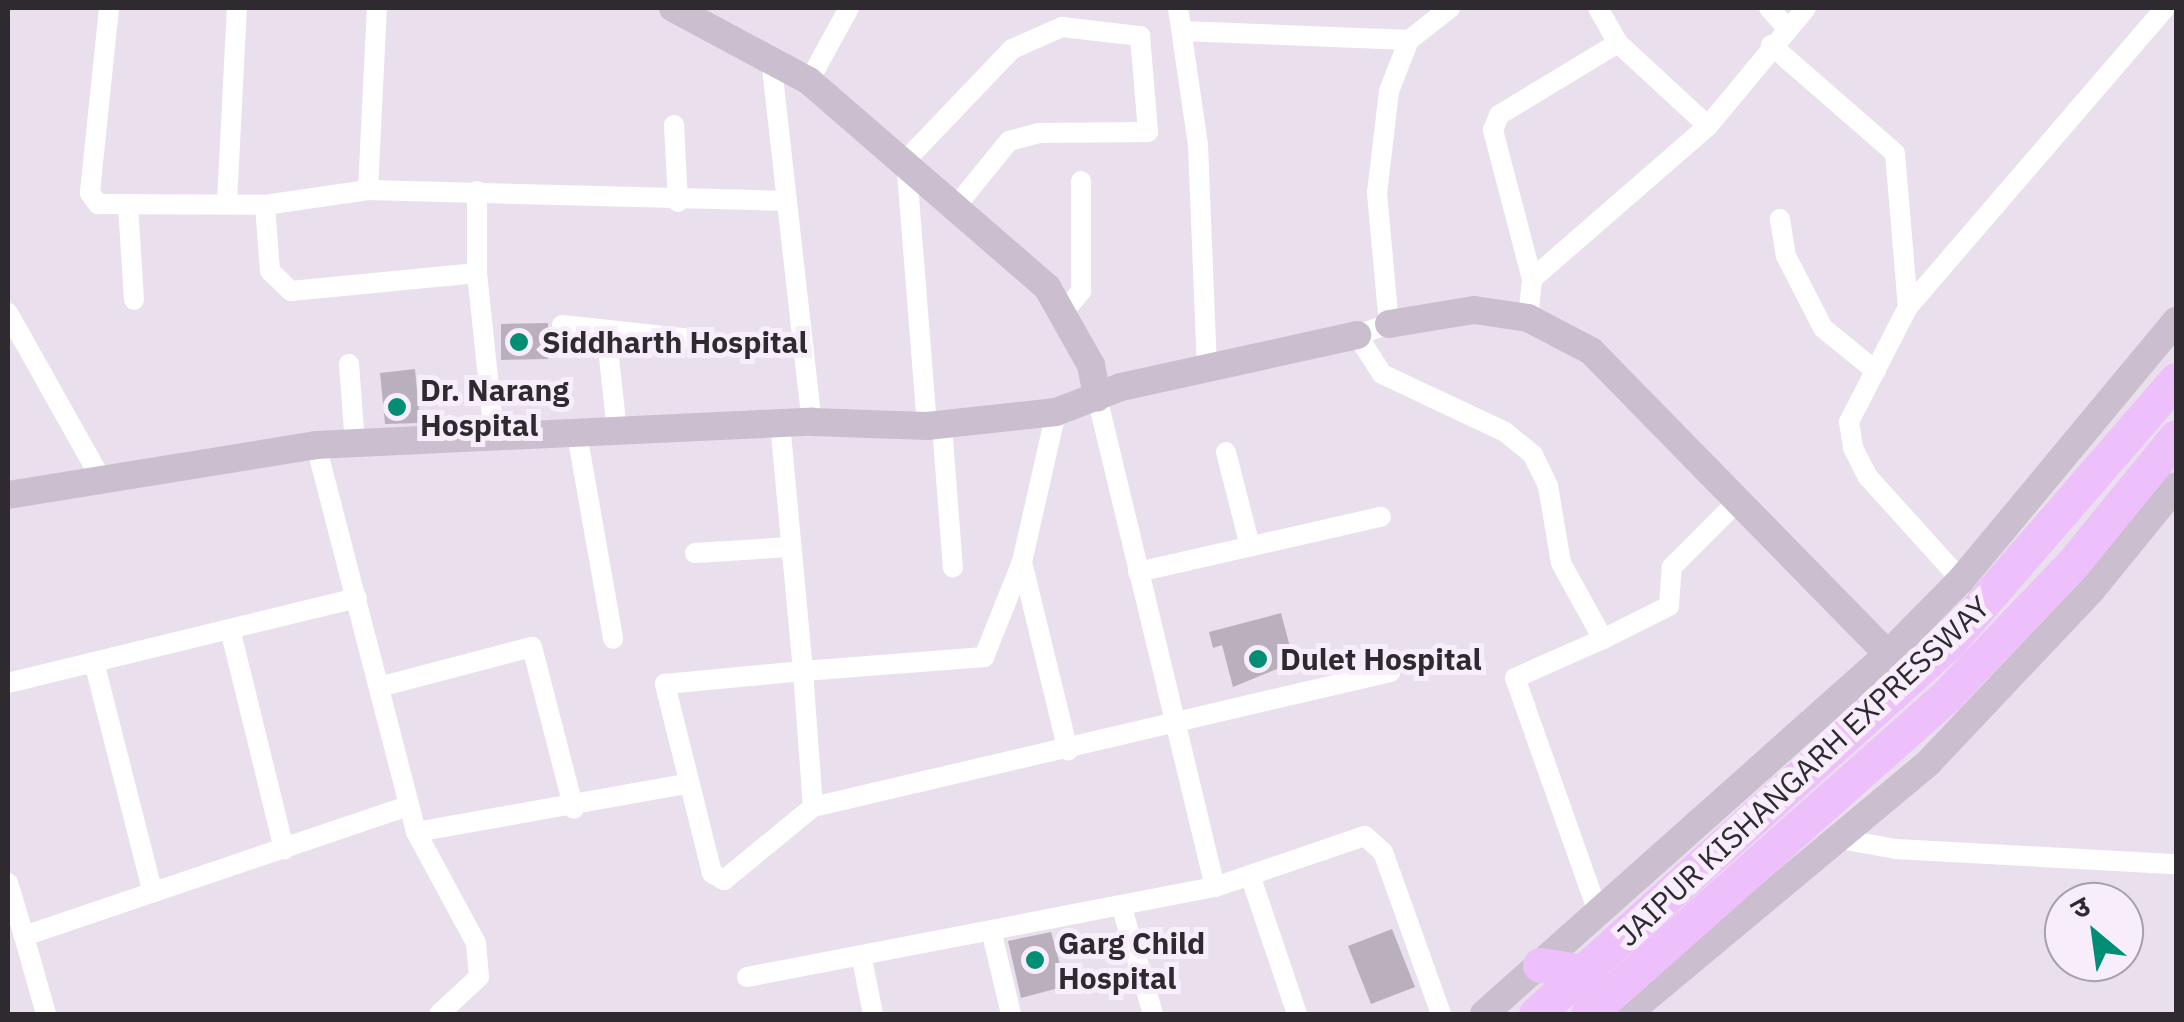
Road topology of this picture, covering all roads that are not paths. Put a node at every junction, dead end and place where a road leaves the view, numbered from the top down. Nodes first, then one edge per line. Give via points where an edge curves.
1 (109, 8) edge
2 (237, 8) edge
3 (378, 8) edge
4 (673, 8) edge
5 (849, 8) edge
6 (1178, 8) edge
7 (1450, 8) edge
8 (1598, 8) edge
9 (1768, 8) edge
10 (1806, 8) edge
11 (2165, 8) edge
12 (1787, 28) junction
13 (1182, 31) junction
14 (1409, 40) junction
15 (1618, 43) junction
16 (1771, 45) junction
17 (771, 59) junction
18 (810, 81) junction
19 (674, 124) dead end
20 (1708, 126) junction
21 (906, 160) junction
22 (1081, 180) dead end
23 (368, 190) junction
24 (476, 191) junction
25 (787, 201) junction
26 (678, 202) junction
27 (226, 203) junction
28 (128, 205) junction
29 (265, 205) junction
30 (957, 205) junction
31 (1780, 218) dead end
32 (477, 273) junction
33 (1532, 279) junction
34 (134, 300) dead end
35 (1908, 307) junction
36 (8, 313) edge
37 (1062, 314) junction
38 (1528, 318) junction
39 (2176, 321) edge
40 (1388, 324) junction
41 (562, 325) dead end
42 (606, 330) junction
43 (1357, 335) junction
44 (692, 339) dead end
45 (348, 364) dead end
46 (1207, 369) junction
47 (1876, 371) junction
48 (2176, 380) edge
49 (1097, 397) junction
50 (1056, 412) junction
51 (812, 422) junction
52 (780, 424) junction
53 (934, 426) junction
54 (616, 432) junction
55 (577, 434) junction
56 (494, 436) junction
57 (2176, 437) edge
58 (355, 443) junction
59 (316, 445) junction
60 (1226, 452) dead end
61 (98, 475) junction
62 (2176, 486) edge
63 (8, 495) edge
64 (1738, 501) junction
65 (1382, 517) dead end
66 (1250, 546) junction
67 (790, 548) junction
68 (695, 553) dead end
69 (1022, 562) junction
70 (953, 568) dead end
71 (1138, 572) junction
72 (1961, 580) junction
73 (357, 598) junction
74 (230, 629) junction
75 (613, 639) dead end
76 (1603, 639) junction
77 (1888, 654) junction
78 (94, 662) junction
79 (803, 671) junction
80 (1390, 672) dead end
81 (8, 682) edge
82 (383, 686) junction
83 (1178, 724) junction
84 (1068, 750) junction
85 (685, 784) junction
86 (410, 806) junction
87 (813, 807) junction
88 (574, 809) junction
89 (416, 832) junction
90 (1840, 839) junction
91 (284, 849) junction
92 (2176, 864) edge
93 (1251, 878) junction
94 (8, 883) edge
95 (1215, 887) junction
96 (153, 893) junction
97 (1122, 908) junction
98 (1599, 914) junction
99 (16, 929) edge
100 (992, 934) junction
101 (862, 958) junction
102 (1540, 965) junction
103 (747, 976) dead end
104 (1602, 1003) edge
105 (46, 1014) edge
106 (440, 1014) edge
107 (873, 1014) edge
108 (1010, 1014) edge
109 (1153, 1014) edge
110 (1297, 1014) edge
111 (1441, 1014) edge
112 (1484, 1014) edge
113 (1536, 1014) edge

1 - 28 street via 90,193 98,204
2 - 27 street
3 - 23 street
4 - 17 street
5 - 18 street
6 - 13 street
7 - 14 street
8 - 15 street
9 - 12 street
10 - 12 street
11 - 35 street
12 - 16 street
13 - 14 street
13 - 46 street via 1198,145
14 - 40 street via 1389,91 1377,193
15 - 20 street
15 - 33 street via 1499,116 1493,130
16 - 20 street
16 - 35 street via 1896,153
17 - 18 street
17 - 25 street
18 - 21 street
19 - 26 street
20 - 33 street
21 - 30 street
21 - 30 street via 1012,50 1062,27 1140,36 1148,132 1039,133 1009,141
21 - 53 street
22 - 37 street via 1081,291
23 - 24 street
23 - 29 street
24 - 26 street
24 - 32 street
25 - 26 street
25 - 51 street
27 - 28 street
27 - 29 street
28 - 34 street
29 - 32 street via 270,271 291,291
30 - 37 street via 1047,286
31 - 47 street via 1786,256 1822,328
32 - 56 street
33 - 38 street
35 - 47 street
36 - 61 street
37 - 49 street via 1091,364
38 - 40 street via 1474,310
38 - 64 street via 1591,351 1629,384
39 - 72 street
40 - 43 street
41 - 42 street
42 - 44 street
42 - 54 street
43 - 46 street
43 - 76 street via 1382,374 1505,432 1533,454 1548,486 1560,562
45 - 58 street
46 - 49 street
47 - 72 street via 1849,422 1854,448 1868,477
48 - 104 highway, JAIPUR KISHANGARH EXPRESSWAY via 1948,643
49 - 50 street
49 - 71 street
50 - 53 street
50 - 69 street
51 - 52 street
51 - 53 street
52 - 54 street
52 - 67 street
53 - 70 street
54 - 55 street
55 - 56 street
55 - 75 street
56 - 58 street
57 - 104 highway, JAIPUR KISHANGARH EXPRESSWAY via 2074,562 1949,694
58 - 59 street
59 - 61 street
59 - 73 street
60 - 66 street
61 - 63 street
62 - 90 street via 2007,680
64 - 76 street via 1672,567 1669,606
64 - 77 street
65 - 66 street
66 - 71 street
67 - 68 street
67 - 79 street
69 - 79 street via 984,657
69 - 84 street
71 - 83 street
72 - 77 street
73 - 74 street
73 - 82 street
74 - 78 street
74 - 91 street
76 - 98 street via 1515,678
77 - 98 street
78 - 81 street
78 - 96 street
79 - 85 street via 665,684
79 - 87 street
80 - 83 street
82 - 86 street
82 - 88 street via 532,646
83 - 84 street
83 - 95 street
84 - 87 street
85 - 87 street via 712,872 724,880
85 - 88 street
86 - 89 street
86 - 91 street
88 - 89 street
89 - 106 street via 476,943 479,976
90 - 92 street via 1896,849
90 - 104 street
91 - 96 street
93 - 95 street
93 - 110 street
93 - 111 street via 1365,836 1376,840
94 - 99 street
95 - 97 street
96 - 99 street
97 - 100 street
97 - 109 street
98 - 102 street
99 - 105 street
100 - 101 street
100 - 108 street
101 - 103 street
101 - 107 street
102 - 104 highway
102 - 112 street
104 - 113 highway, JAIPUR KISHANGARH EXPRESSWAY

